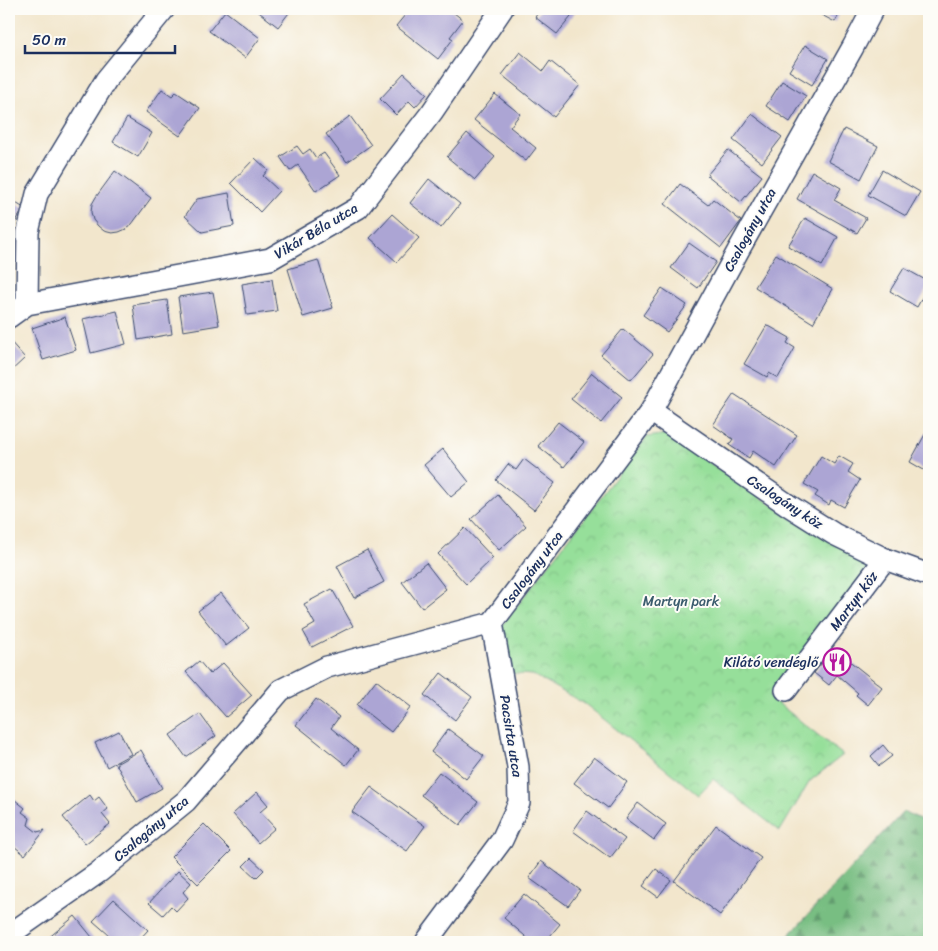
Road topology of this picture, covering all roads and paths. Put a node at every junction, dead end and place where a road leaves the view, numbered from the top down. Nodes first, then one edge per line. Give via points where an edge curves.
1 (164, 9) edge
2 (502, 9) edge
3 (873, 9) edge
4 (27, 304) junction
5 (9, 317) edge
6 (651, 411) junction
7 (885, 559) junction
8 (929, 575) edge
9 (492, 623) junction
10 (786, 690) dead end
11 (9, 935) edge
12 (426, 942) edge

1 - 4 street via 106,80 37,194 28,232
2 - 4 street, Vikár Béla utca via 432,112 358,208 270,259
3 - 6 street, Csalogány utca
4 - 5 street, Vikár Béla utca
6 - 7 street, Csalogány köz via 788,505 834,534
6 - 9 street, Csalogány utca
7 - 8 street, Csalogány köz
7 - 10 street, Martyn köz
9 - 11 street, Csalogány utca via 327,667 281,690 186,801 99,872
9 - 12 street, Pacsirta utca via 518,767 518,803 502,840

